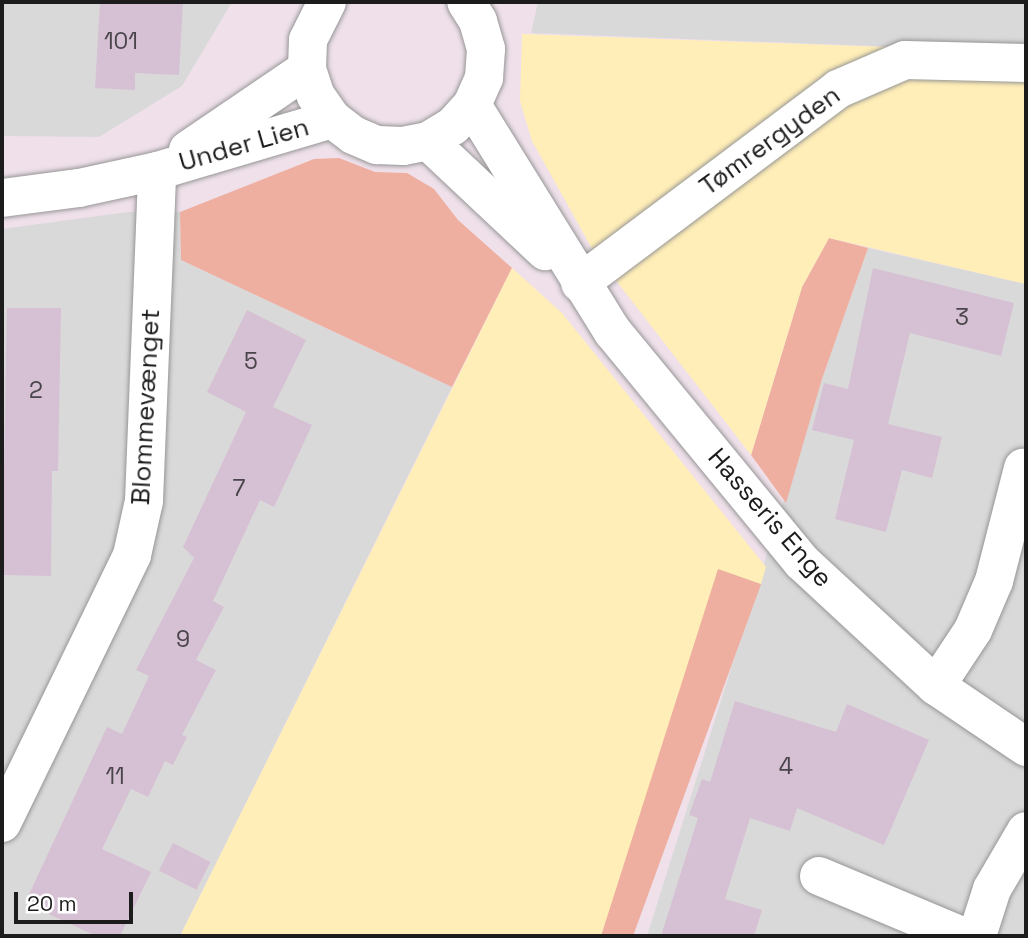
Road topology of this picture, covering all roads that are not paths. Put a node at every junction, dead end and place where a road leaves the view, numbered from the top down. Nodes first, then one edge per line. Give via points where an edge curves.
1 (327, 2) edge
2 (466, 2) edge
3 (1026, 63) edge
4 (307, 69) junction
5 (472, 105) junction
6 (332, 119) junction
7 (428, 141) junction
8 (157, 171) junction
9 (2, 198) edge
10 (580, 283) junction
11 (1023, 468) dead end
12 (936, 687) junction
13 (1026, 747) edge
14 (2, 823) edge
15 (1026, 831) edge
16 (820, 876) dead end
17 (962, 936) edge
18 (977, 936) edge

1 - 4 street via 308,40
2 - 5 street via 478,21 486,49 484,78
3 - 10 street, Tømrergyden via 905,60 838,89
4 - 6 street via 316,96
4 - 8 street, Under Lien
5 - 7 street via 453,126
5 - 10 street, Hasseris Enge
6 - 7 street via 377,145
6 - 8 street, Under Lien
7 - 10 street, Hasseris Enge
8 - 9 street, Under Lien
8 - 14 street, Blommevænget via 144,501 132,555
10 - 12 street, Hasseris Enge via 613,332 802,562
11 - 12 street via 995,581 973,630
12 - 13 street, Hasseris Enge
15 - 18 street via 992,889
16 - 17 street

